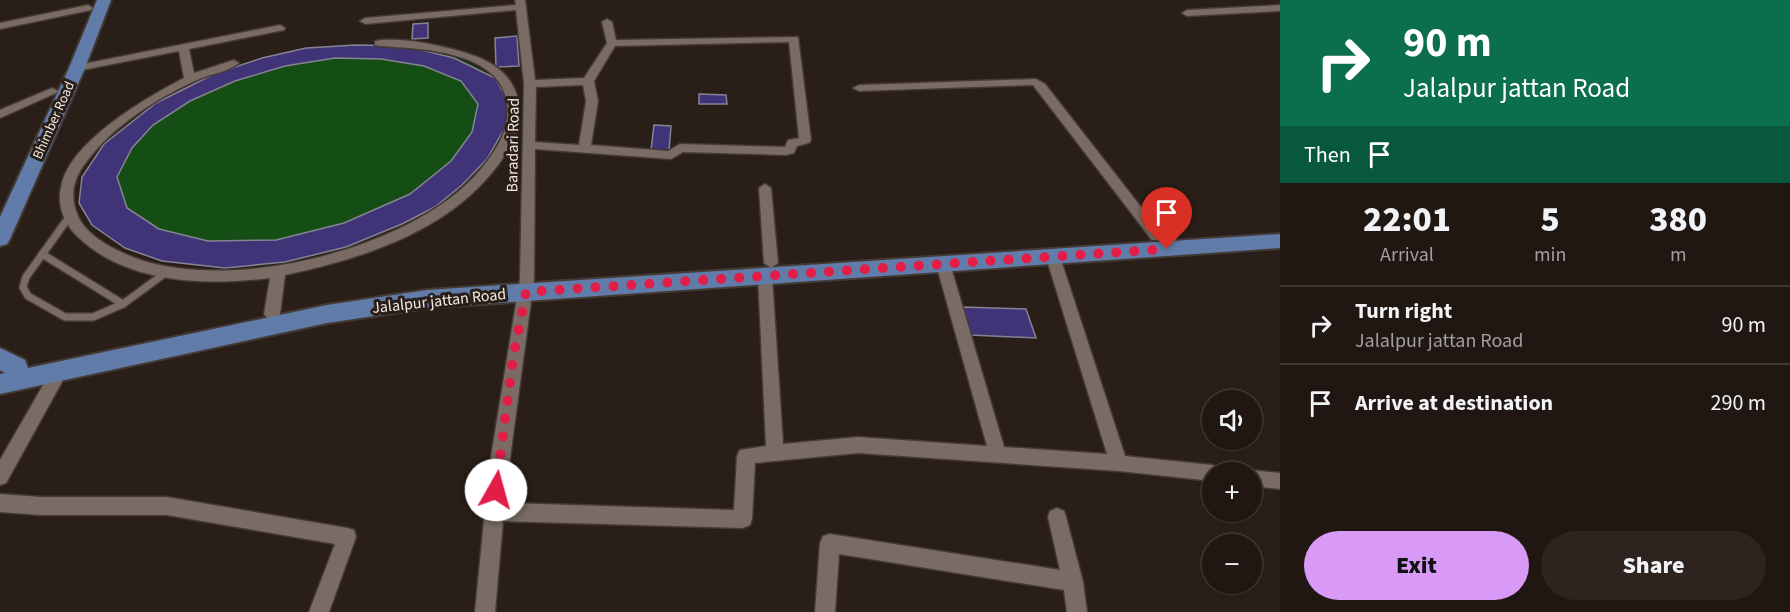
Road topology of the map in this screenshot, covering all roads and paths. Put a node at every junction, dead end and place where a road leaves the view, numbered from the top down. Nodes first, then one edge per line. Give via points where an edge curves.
1 (523, 2) edge
2 (94, 3) edge
3 (1280, 8) edge
4 (1187, 14) dead end
5 (365, 21) dead end
6 (607, 22) dead end
7 (0, 26) edge
8 (280, 28) dead end
9 (379, 43) dead end
10 (612, 43) junction
11 (183, 47) junction
12 (234, 63) dead end
13 (77, 68) junction
14 (190, 78) junction
15 (588, 81) junction
16 (530, 84) junction
17 (859, 88) dead end
18 (52, 91) junction
19 (0, 104) edge
20 (22, 104) junction
21 (0, 114) edge
22 (528, 145) junction
23 (584, 148) junction
24 (765, 188) dead end
25 (0, 200) edge
26 (69, 217) junction
27 (1280, 229) edge
28 (1156, 237) junction
29 (0, 239) edge
30 (1280, 241) edge
31 (42, 254) junction
32 (1053, 257) junction
33 (861, 264) junction
34 (943, 264) junction
35 (278, 270) junction
36 (768, 270) junction
37 (168, 271) junction
38 (526, 286) junction
39 (123, 304) junction
40 (272, 314) junction
41 (4, 370) edge
42 (60, 371) junction
43 (776, 453) junction
44 (998, 455) junction
45 (1119, 463) junction
46 (1202, 472) edge
47 (0, 477) edge
48 (1262, 479) edge
49 (1280, 481) edge
50 (0, 503) edge
51 (494, 512) junction
52 (1057, 517) dead end
53 (1073, 582) junction
54 (319, 612) edge
55 (485, 612) edge
56 (825, 612) edge
57 (1077, 612) edge

1 - 5 street
1 - 16 street, Baradari Road
2 - 7 street
2 - 13 main road, Bhimber Road
2 - 18 main road, Bhimber Road
3 - 4 street
6 - 10 street
8 - 11 street
9 - 35 street via 434,47 469,57 498,72 511,88 514,109 508,142 470,190 399,235 323,263
10 - 15 street
10 - 23 street via 794,39 805,140 792,144 786,151 680,148 671,155
11 - 13 street
11 - 14 street
12 - 14 street
13 - 29 main road, Bhimber Road
14 - 26 street via 92,144 75,168 65,192
15 - 16 street
15 - 23 street via 592,101
16 - 22 street, Baradari Road
17 - 28 street via 1036,82
18 - 20 street
18 - 25 main road, Bhimber Road
19 - 20 street
20 - 21 street
22 - 23 street
22 - 38 street, Baradari Road
24 - 36 street
26 - 31 lane
26 - 37 street via 86,238 111,254
27 - 28 main road, Jalalpur jattan Road
28 - 33 main road, Jalalpur jattan Road
30 - 32 main road, Jalalpur jattan Road
31 - 39 lane
31 - 39 lane via 26,277 23,287 28,296 65,317 93,317
32 - 34 main road, Jalalpur jattan Road
32 - 45 street
33 - 34 main road, Jalalpur jattan Road
33 - 36 main road, Jalalpur jattan Road
34 - 44 street
35 - 37 street via 234,278
35 - 40 street
36 - 38 main road, Jalalpur jattan Road
36 - 43 street
37 - 39 lane
38 - 40 main road, Jalalpur jattan Road via 381,293
38 - 42 main road, Jalalpur jattan Road via 381,305
38 - 51 street, Baradari Road
40 - 41 main road, Jalalpur jattan Road
41 - 42 main road, Jalalpur jattan Road
42 - 47 street
43 - 44 street via 858,445
43 - 51 street via 746,456 743,519
44 - 45 street
45 - 46 street
48 - 49 street
50 - 54 street via 167,506 347,537
51 - 55 street, Baradari Road
52 - 53 street
53 - 56 street via 830,543
53 - 57 street

